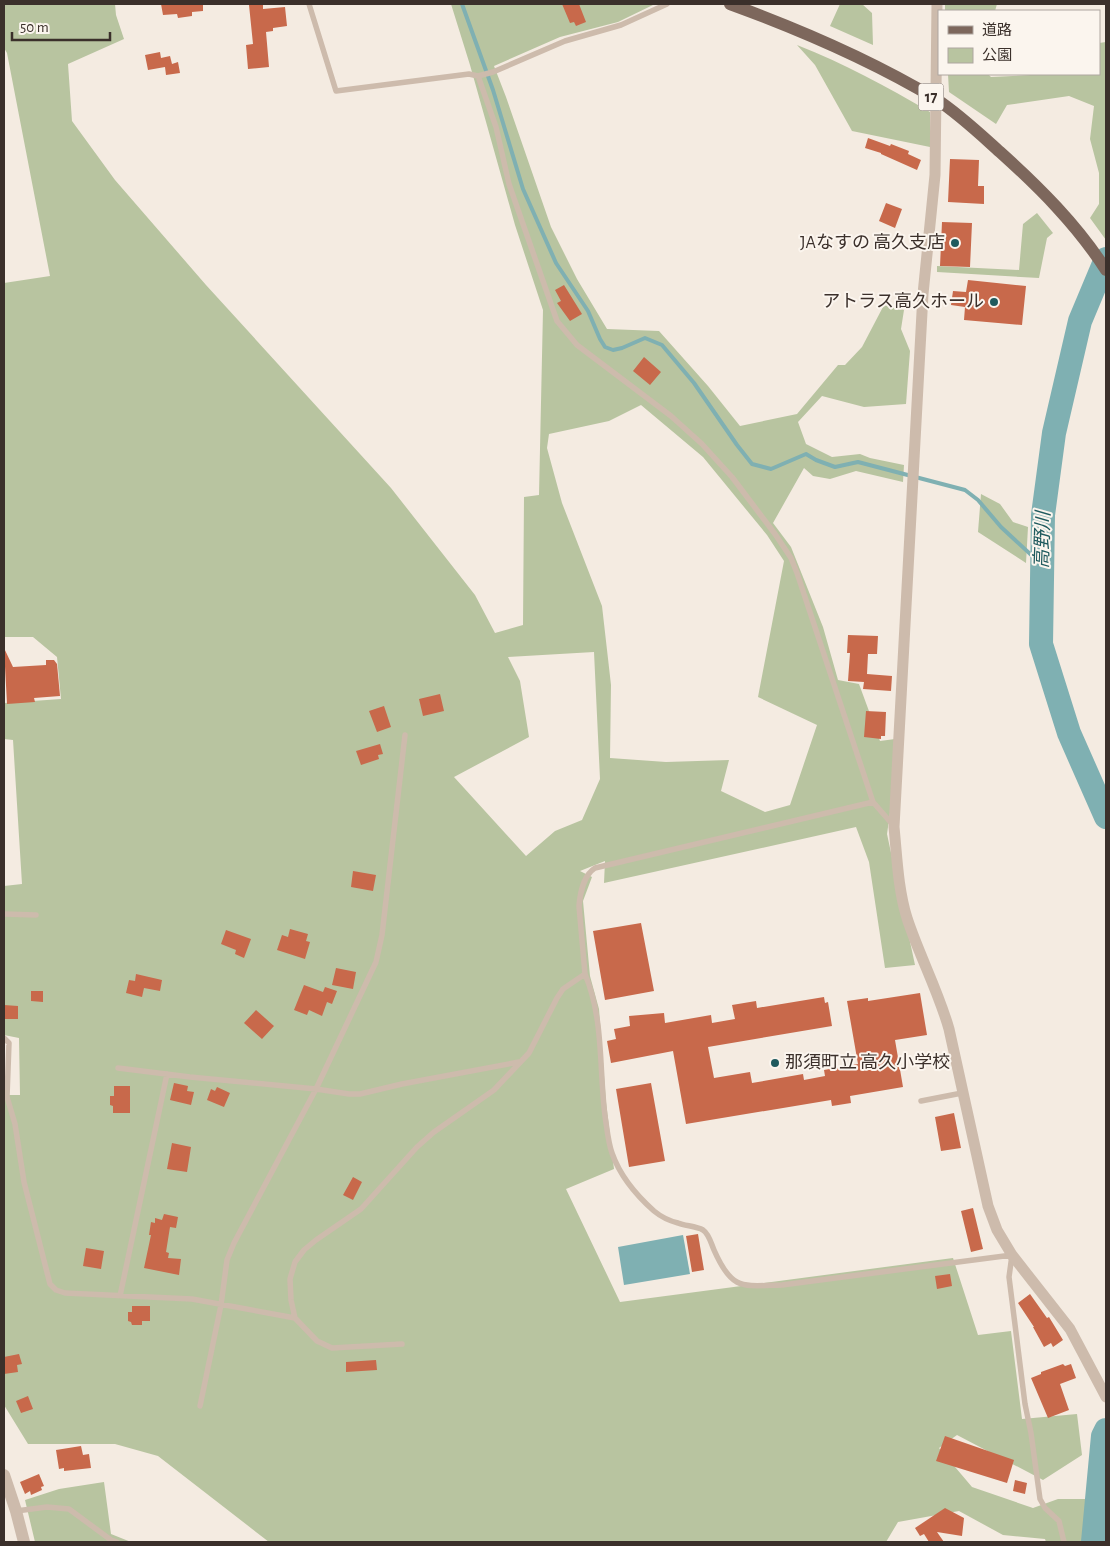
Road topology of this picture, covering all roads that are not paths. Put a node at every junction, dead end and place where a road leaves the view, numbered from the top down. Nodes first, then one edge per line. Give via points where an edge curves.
1 (309, 4) edge
2 (667, 4) edge
3 (730, 4) edge
4 (937, 4) edge
5 (480, 76) junction
6 (936, 100) junction
7 (1106, 270) edge
8 (405, 735) dead end
9 (873, 802) junction
10 (894, 827) junction
11 (4, 914) edge
12 (36, 915) dead end
13 (585, 974) junction
14 (4, 1038) edge
15 (519, 1062) junction
16 (118, 1068) dead end
17 (167, 1074) junction
18 (316, 1089) junction
19 (962, 1093) junction
20 (921, 1100) dead end
21 (1012, 1255) junction
22 (120, 1296) junction
23 (221, 1305) junction
24 (295, 1318) junction
25 (402, 1344) dead end
26 (1105, 1394) edge
27 (200, 1406) dead end
28 (4, 1475) edge
29 (16, 1511) junction
30 (24, 1542) edge
31 (117, 1542) edge
32 (1064, 1542) edge

1 - 5 lane via 336,91 470,74
2 - 5 lane via 621,25 565,40
3 - 6 main road, 17 via 789,25 845,51
4 - 6 street
5 - 9 lane via 509,184 557,321 577,345 671,416 702,444 732,477 791,558
6 - 7 main road, 17 via 1015,166 1069,220
6 - 10 street via 935,175 923,294
8 - 18 lane via 379,952
9 - 10 lane
9 - 13 lane via 595,868 589,872 580,895
10 - 19 street via 906,917 943,1009
11 - 12 lane
13 - 15 lane via 556,998 529,1053
13 - 21 lane via 596,1010 611,1152 629,1185 656,1212 676,1223 702,1229 707,1234 722,1267 736,1283 745,1286 782,1285
14 - 22 lane via 9,1043 7,1097 50,1284 65,1293
15 - 18 lane via 360,1094
15 - 24 lane via 494,1090 422,1142 361,1209 304,1250 295,1262 290,1279
16 - 17 lane
17 - 18 lane
17 - 22 lane
18 - 23 lane via 234,1243 227,1260
19 - 20 lane
19 - 21 street via 988,1206
21 - 26 street via 1070,1329
21 - 32 lane via 1009,1277 1040,1499 1059,1521
22 - 23 lane via 192,1299
23 - 24 lane
23 - 27 lane
24 - 25 lane via 317,1341 332,1348
28 - 29 street
29 - 30 street
29 - 31 lane via 47,1507 68,1509

